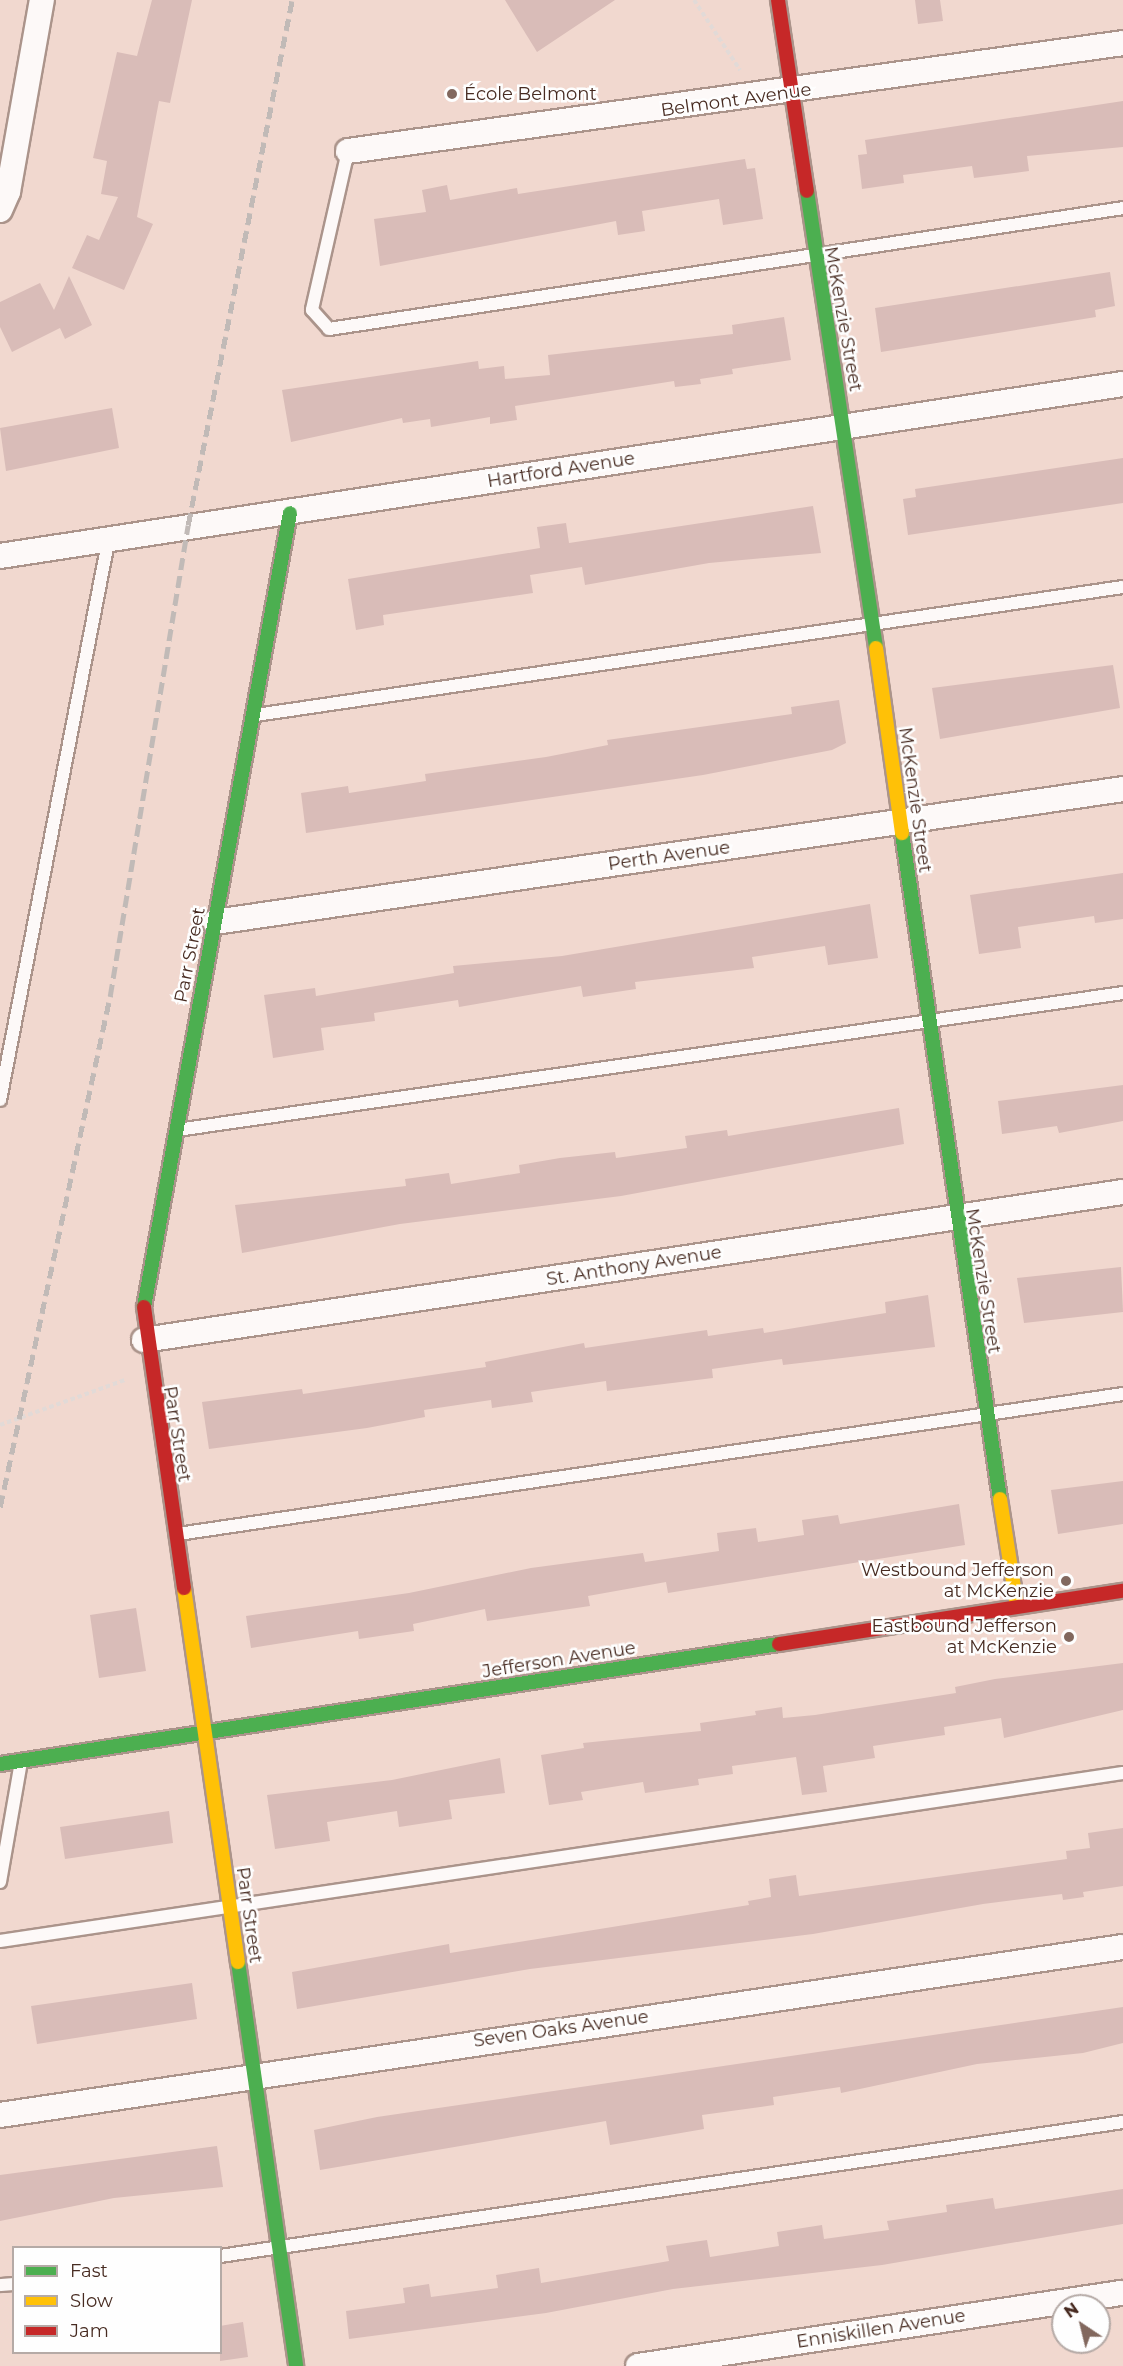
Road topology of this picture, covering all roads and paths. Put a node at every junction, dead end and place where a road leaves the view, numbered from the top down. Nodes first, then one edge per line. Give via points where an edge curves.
1 (42, 0) edge
2 (694, 0) edge
3 (778, 0) edge
4 (1123, 43) edge
5 (742, 73) dead end
6 (791, 93) junction
7 (348, 151) joint
8 (1123, 208) edge
9 (0, 210) edge
10 (813, 252) junction
11 (1123, 384) edge
12 (843, 425) junction
13 (290, 513) junction
14 (109, 537) junction
15 (0, 556) edge
16 (1123, 586) edge
17 (873, 624) junction
18 (254, 715) junction
19 (1123, 789) edge
20 (899, 822) junction
21 (216, 922) junction
22 (1123, 993) edge
23 (928, 1023) junction
24 (0, 1100) edge
25 (173, 1131) junction
26 (1123, 1192) edge
27 (954, 1218) junction
28 (144, 1340) junction
29 (150, 1375) junction
30 (1123, 1394) edge
31 (986, 1415) junction
32 (0, 1425) edge
33 (174, 1535) junction
34 (1123, 1591) edge
35 (1017, 1606) junction
36 (202, 1734) junction
37 (21, 1761) junction
38 (0, 1764) edge
39 (1123, 1773) edge
40 (0, 1882) edge
41 (230, 1907) junction
42 (0, 1941) edge
43 (1123, 1947) edge
44 (253, 2074) junction
45 (0, 2115) edge
46 (1123, 2122) edge
47 (280, 2248) junction
48 (222, 2256) edge
49 (1123, 2293) edge
50 (296, 2366) edge
51 (638, 2366) edge

1 - 9 street via 8,192
2 - 5 path
3 - 6 street, McKenzie Street
4 - 6 street, Belmont Avenue
6 - 7 street, Belmont Avenue
6 - 10 street, McKenzie Street
7 - 10 lane via 312,310 329,329
8 - 10 lane
10 - 12 street, McKenzie Street
11 - 12 street, Hartford Avenue
12 - 13 street, Hartford Avenue
12 - 17 street, McKenzie Street
13 - 14 street, Hartford Avenue
13 - 18 street, Parr Street
14 - 15 street, Hartford Avenue
14 - 24 lane
16 - 17 lane
17 - 18 lane
17 - 20 street, McKenzie Street
18 - 21 street, Parr Street
19 - 20 street, Perth Avenue
20 - 21 street, Perth Avenue
20 - 23 street, McKenzie Street
21 - 25 street, Parr Street
22 - 23 lane
23 - 25 lane
23 - 27 street, McKenzie Street
25 - 28 street, Parr Street via 142,1303
26 - 27 street, St. Anthony Avenue
27 - 28 street, St. Anthony Avenue
27 - 31 street, McKenzie Street
28 - 29 street, Parr Street
29 - 32 path
29 - 33 street, Parr Street
30 - 31 lane
31 - 33 lane
31 - 35 street, McKenzie Street
33 - 36 street, Parr Street
34 - 35 street, Jefferson Avenue
35 - 36 street, Jefferson Avenue
36 - 37 street, Jefferson Avenue
36 - 41 street, Parr Street
37 - 38 street, Jefferson Avenue
37 - 40 lane
39 - 41 lane
41 - 42 lane
41 - 44 street, Parr Street
43 - 44 street, Seven Oaks Avenue
44 - 45 street, Seven Oaks Avenue
44 - 47 street, Parr Street
46 - 47 lane
47 - 48 lane
47 - 50 street, Parr Street
49 - 51 street, Enniskillen Avenue

